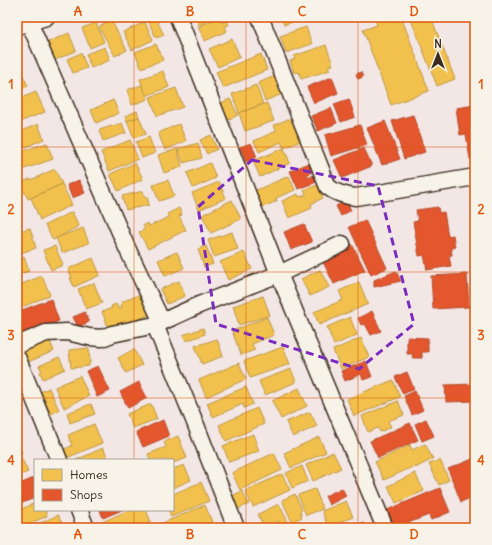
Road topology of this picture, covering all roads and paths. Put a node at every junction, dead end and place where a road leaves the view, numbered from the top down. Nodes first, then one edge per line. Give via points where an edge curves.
1 (46, 17) edge
2 (178, 17) edge
3 (260, 17) edge
4 (23, 24) edge
5 (475, 177) edge
6 (342, 244) dead end
7 (279, 274) junction
8 (158, 323) junction
9 (17, 345) edge
10 (17, 357) edge
11 (59, 459) edge
12 (79, 511) edge
13 (86, 528) edge
14 (236, 528) edge
15 (385, 528) edge

1 - 4 street
2 - 7 street
3 - 5 street via 328,187 345,196 356,197
4 - 8 street via 127,248
6 - 7 street
7 - 8 street
7 - 15 street
8 - 9 street via 102,338 67,332 46,333
8 - 14 street
10 - 11 street
12 - 13 street

